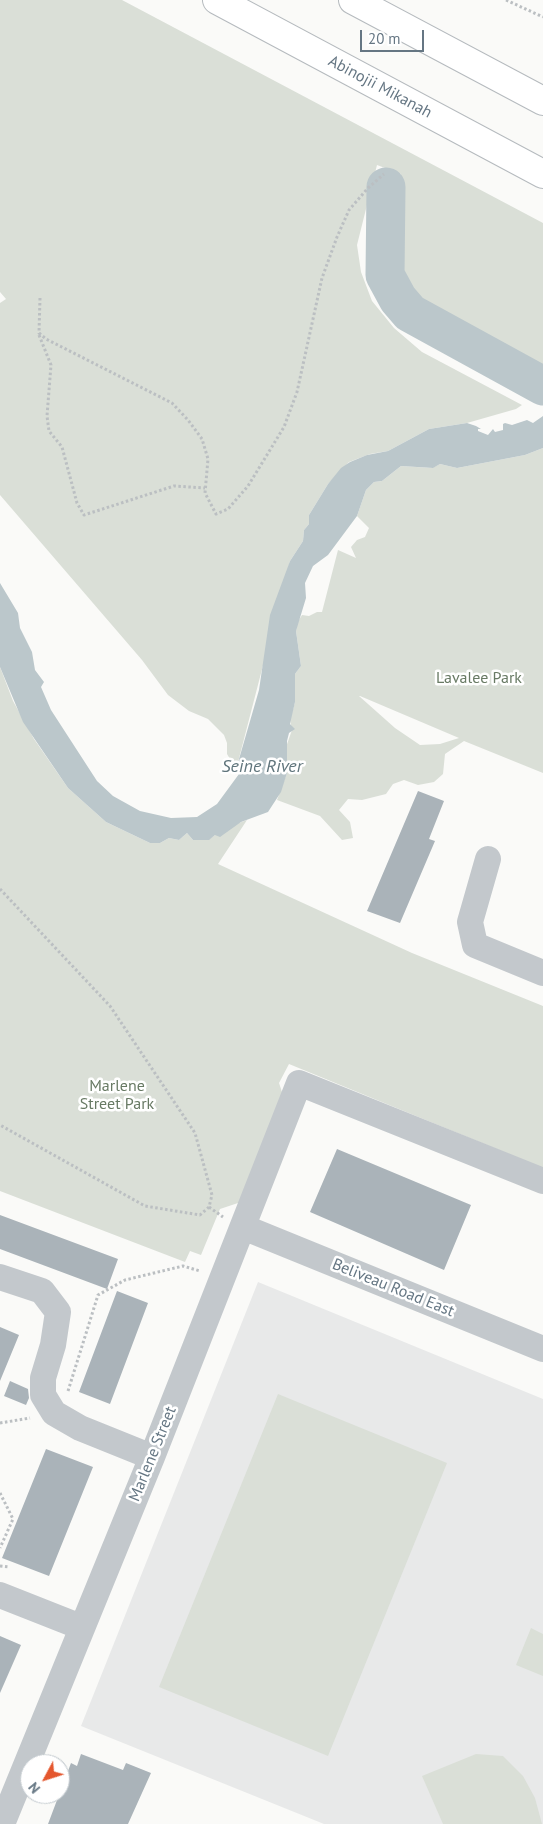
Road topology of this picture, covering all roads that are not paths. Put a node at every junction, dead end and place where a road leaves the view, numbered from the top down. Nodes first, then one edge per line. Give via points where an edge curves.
1 (217, 0) edge
2 (353, 0) edge
3 (543, 101) edge
4 (543, 174) edge
5 (488, 859) dead end
6 (543, 973) edge
7 (543, 1181) edge
8 (243, 1227) junction
9 (0, 1277) edge
10 (543, 1349) edge
11 (152, 1457) junction
12 (0, 1595) edge
13 (81, 1627) junction
14 (2, 1824) edge

1 - 4 main road, Abinojii Mikanah
2 - 3 main road
5 - 6 street via 470,922 475,945
7 - 8 street, Marlene Street via 299,1083
8 - 10 street, Beliveau Road East
8 - 11 street, Marlene Street
9 - 11 street via 42,1292 58,1312 43,1378 43,1395 54,1413 80,1428
11 - 13 street, Marlene Street
12 - 13 street
13 - 14 street, Marlene Street

